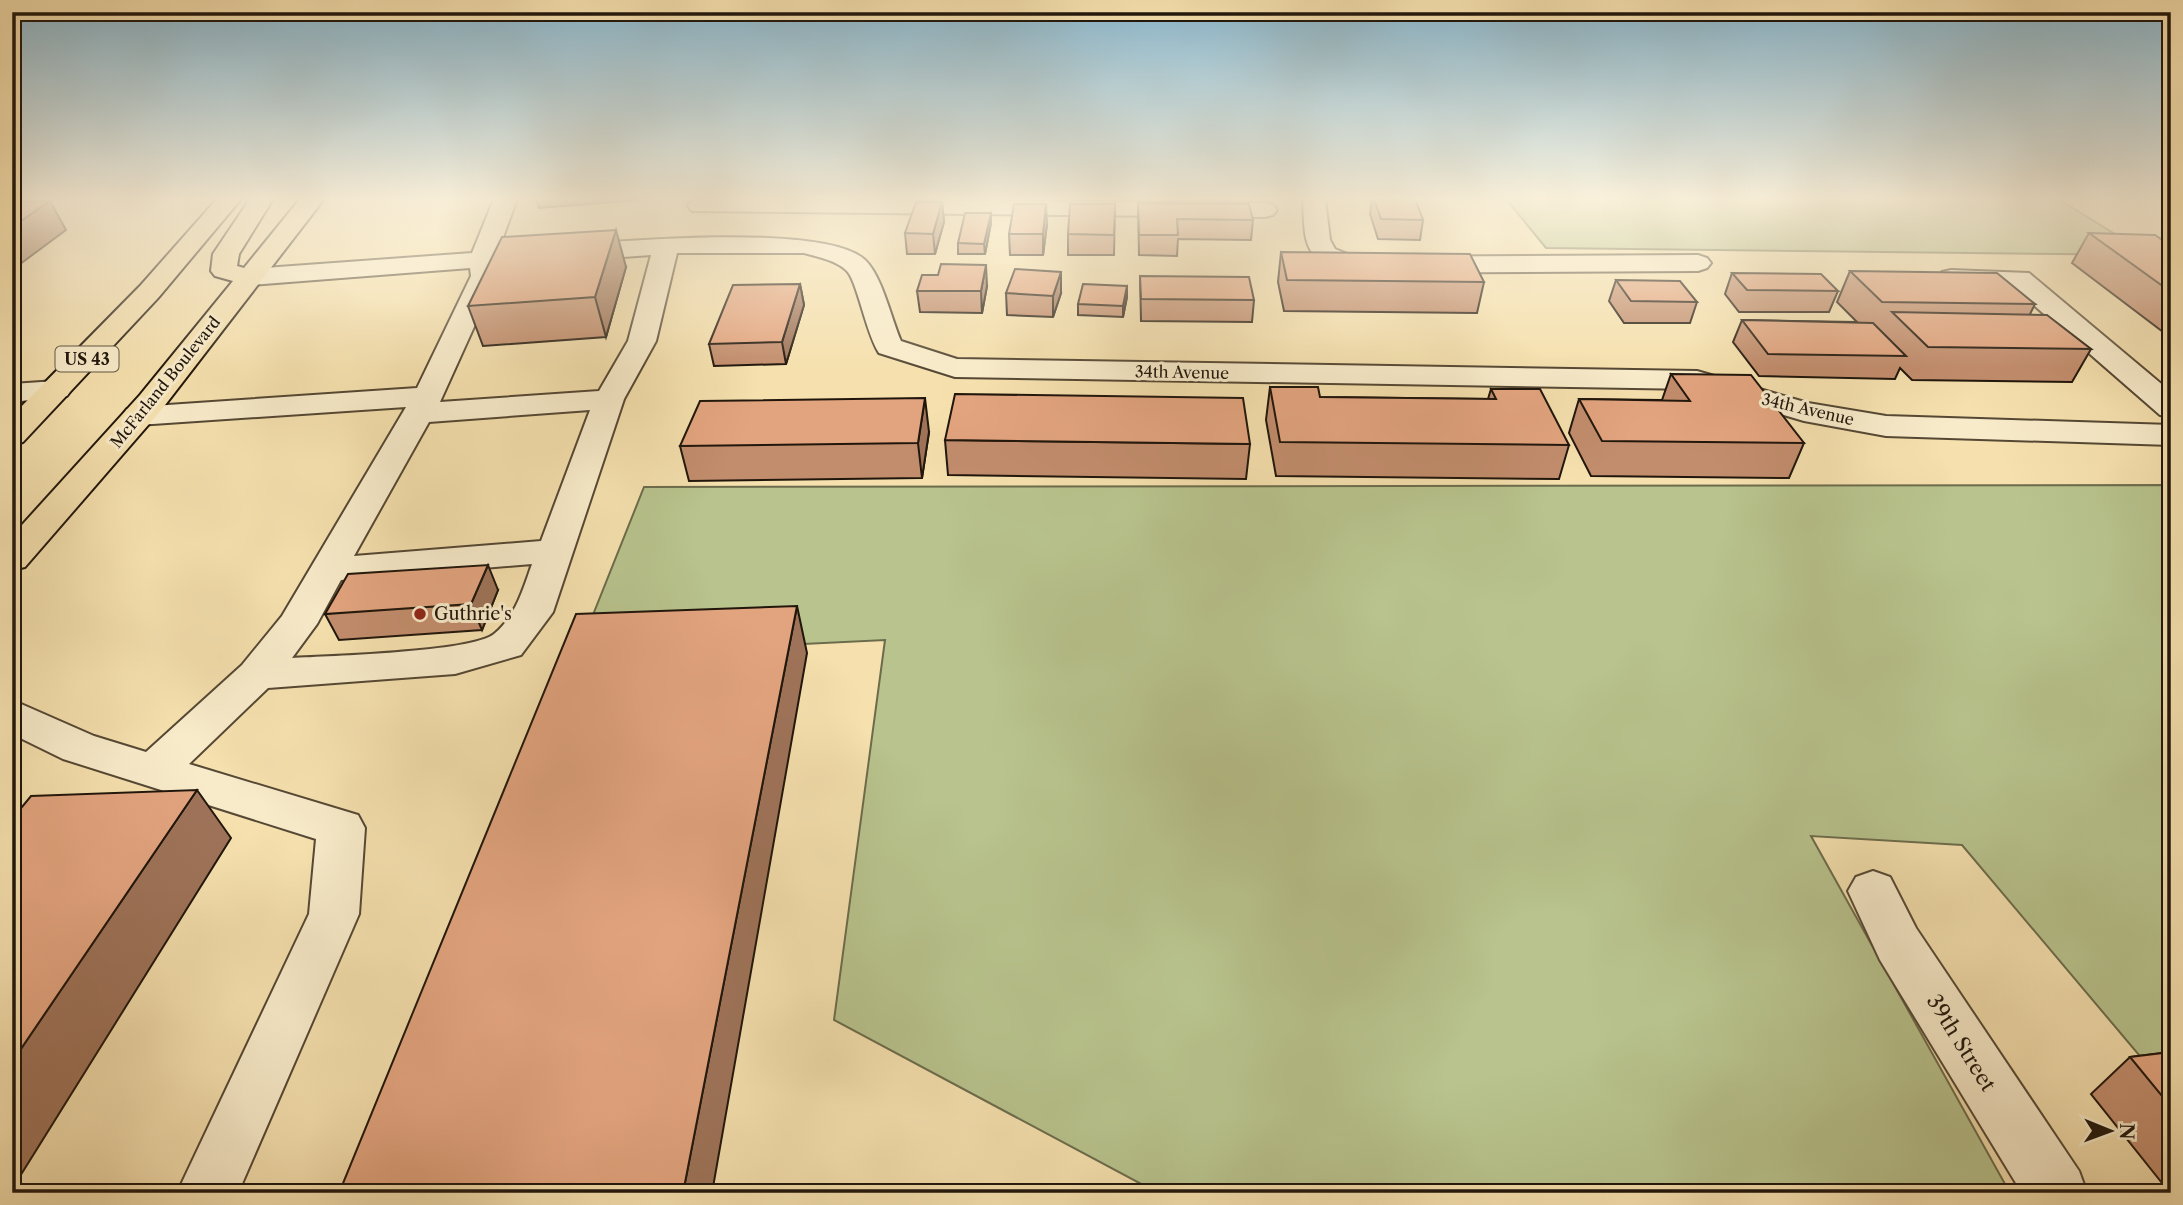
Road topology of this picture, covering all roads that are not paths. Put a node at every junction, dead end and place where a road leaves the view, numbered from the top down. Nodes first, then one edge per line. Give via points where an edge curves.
1 (181, 255) edge
2 (226, 255) edge
3 (268, 255) edge
4 (483, 255) edge
5 (535, 255) edge
6 (664, 255) edge
7 (865, 255) edge
8 (1327, 255) edge
9 (482, 259) junction
10 (1699, 263) dead end
11 (251, 277) junction
12 (1930, 277) edge
13 (56, 390) junction
14 (12, 393) edge
15 (609, 399) junction
16 (424, 404) junction
17 (2171, 408) edge
18 (138, 416) junction
19 (12, 435) edge
20 (2171, 435) edge
21 (556, 551) junction
22 (12, 559) edge
23 (328, 570) junction
24 (257, 675) junction
25 (12, 715) edge
26 (154, 771) junction
27 (1873, 891) dead end
28 (207, 1193) edge
29 (2057, 1193) edge

1 - 13 highway, US 43
2 - 11 highway via 224,271
3 - 11 highway, McFarland Boulevard
4 - 9 street
5 - 9 street
6 - 15 street via 642,341
7 - 20 street, 34th Avenue via 874,310 889,347 955,368 1697,380 1804,412 1886,426
8 - 10 street via 1351,265
9 - 11 street
9 - 16 street via 484,276
11 - 18 highway, McFarland Boulevard
12 - 17 street via 2020,279
13 - 14 street
13 - 19 highway, US 43
15 - 16 street
15 - 21 street
16 - 18 street
16 - 23 street
18 - 22 highway, McFarland Boulevard
21 - 23 street
21 - 24 street via 534,612 507,645 455,660
23 - 24 street via 297,624
24 - 26 street
25 - 26 street via 79,748
26 - 28 street via 341,828 334,914
27 - 29 street, 39th Street via 1898,944

